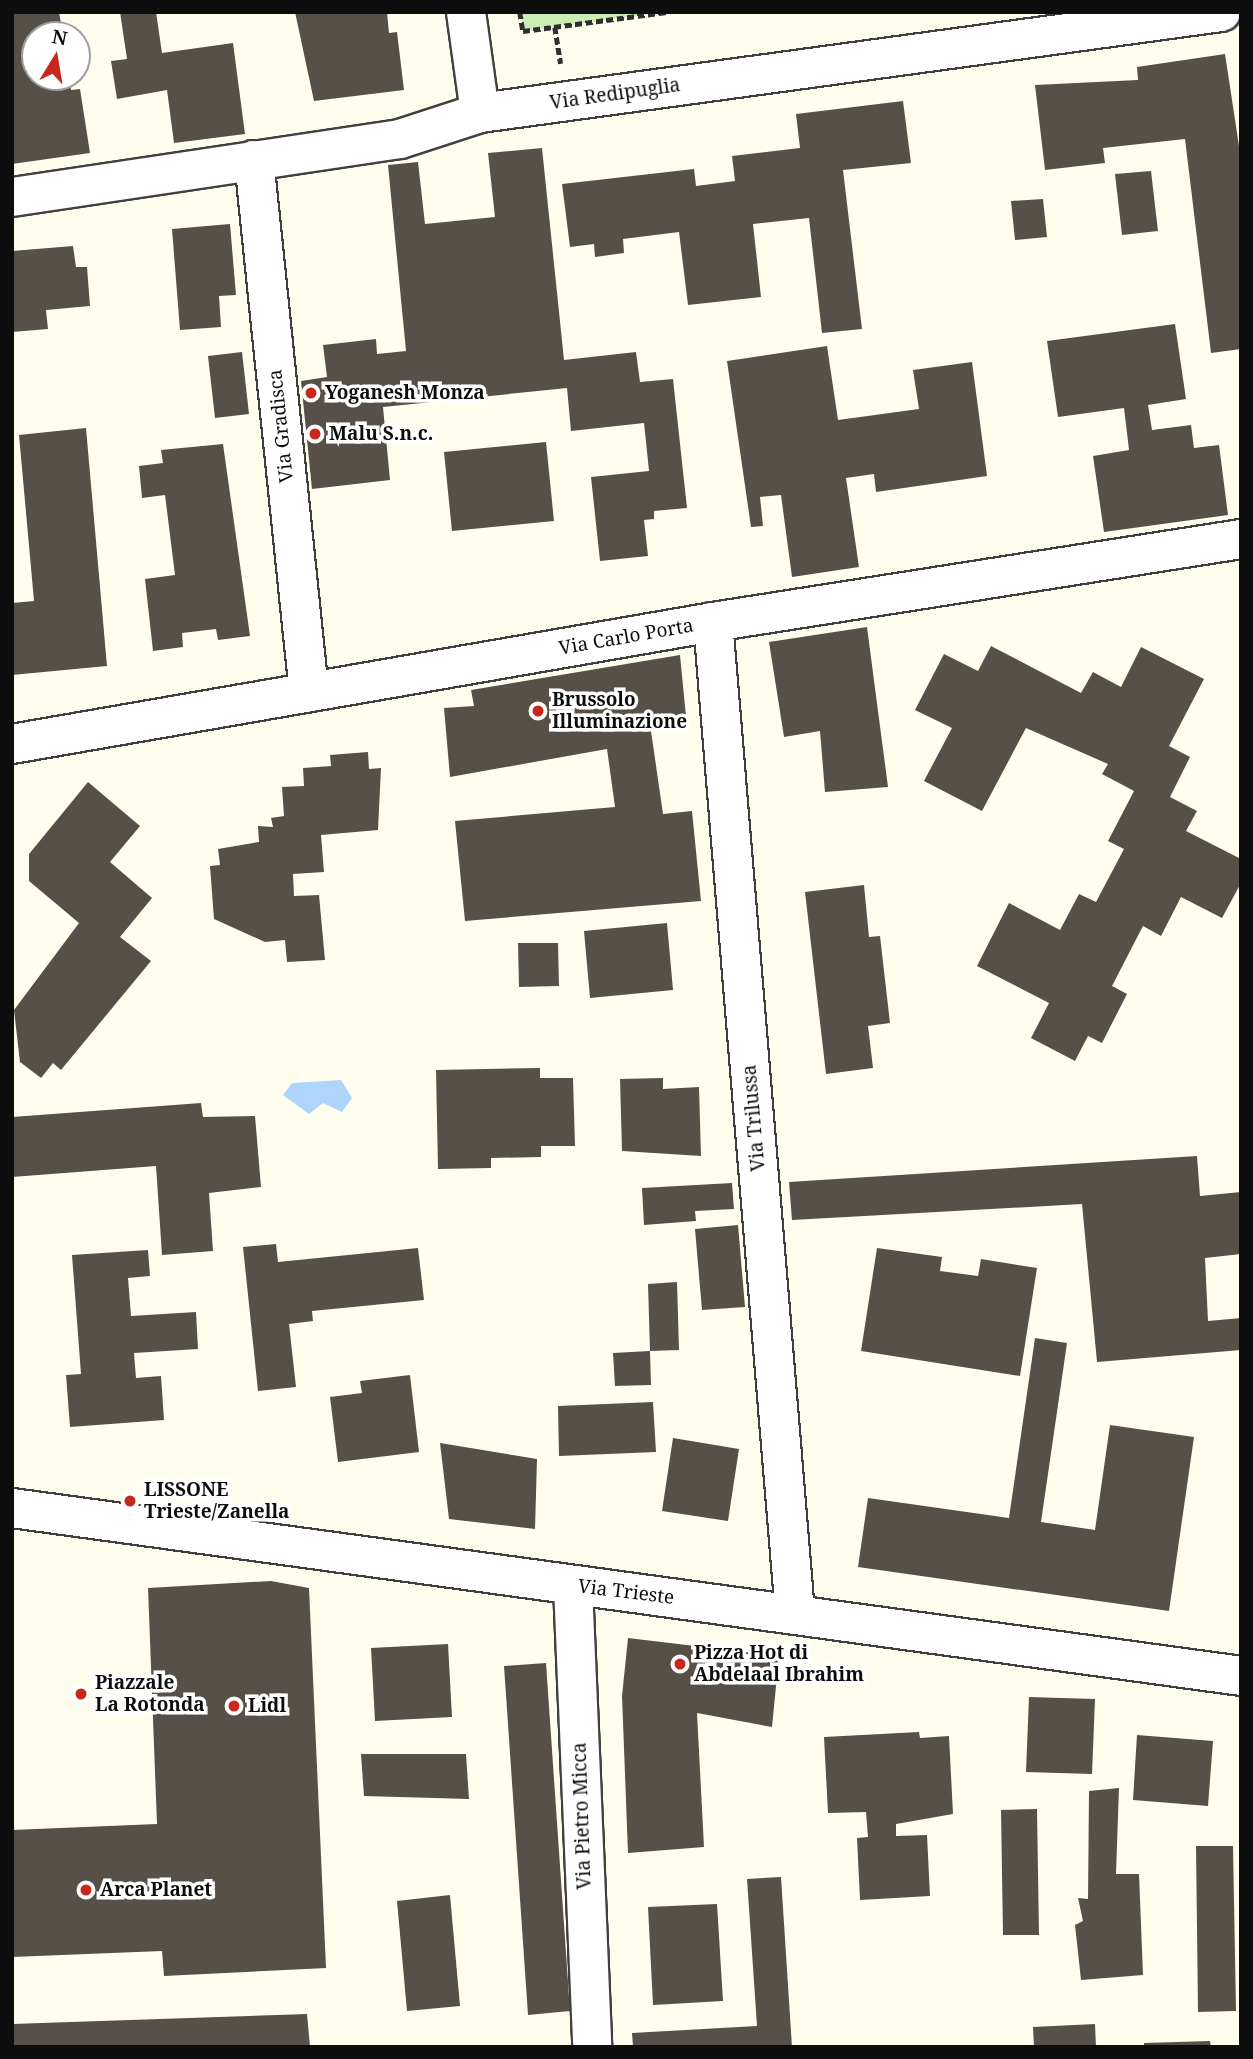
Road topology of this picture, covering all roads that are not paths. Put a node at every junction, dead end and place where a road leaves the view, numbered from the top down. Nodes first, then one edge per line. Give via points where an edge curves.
1 (466, 12) edge
2 (1222, 12) edge
3 (480, 113) junction
4 (254, 160) junction
5 (12, 197) edge
6 (1241, 538) edge
7 (713, 622) junction
8 (309, 692) junction
9 (12, 744) edge
10 (12, 1508) edge
11 (573, 1586) junction
12 (794, 1614) junction
13 (1241, 1676) edge
14 (592, 2047) edge

1 - 3 street
2 - 3 street, Via Redipuglia
3 - 4 street, Via Redipuglia via 400,139
4 - 5 street, Via Redipuglia
4 - 8 street, Via Gradisca
6 - 7 street, Via Carlo Porta
7 - 8 street, Via Carlo Porta
7 - 12 street, Via Trilussa
8 - 9 street, Via Carlo Porta
10 - 11 street, Via Trieste
11 - 12 street, Via Trieste
11 - 14 street, Via Pietro Micca
12 - 13 street, Via Trieste

